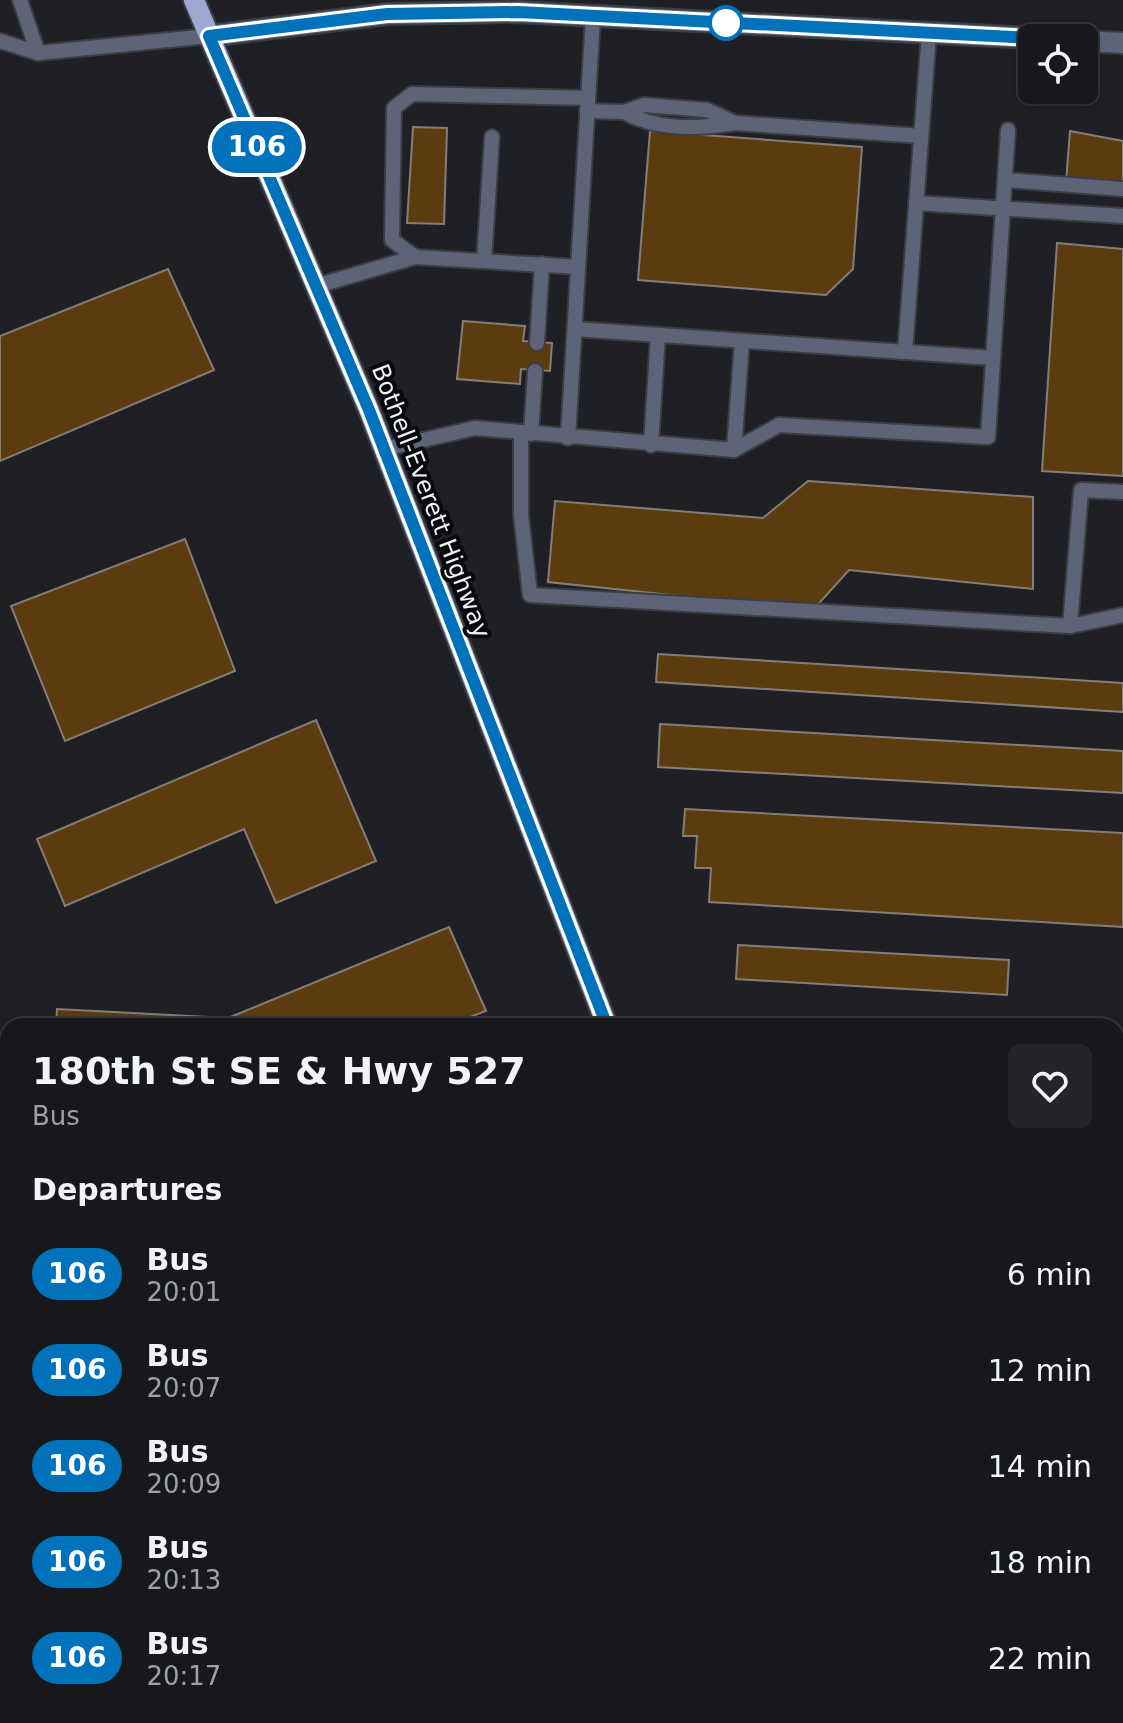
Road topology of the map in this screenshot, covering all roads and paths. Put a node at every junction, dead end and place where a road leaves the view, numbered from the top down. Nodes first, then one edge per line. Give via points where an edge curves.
1 (20, 0) edge
2 (194, 0) edge
3 (593, 16) junction
4 (929, 33) junction
5 (209, 36) junction
6 (1018, 37) edge
7 (0, 41) edge
8 (1098, 42) edge
9 (1123, 43) edge
10 (38, 53) junction
11 (588, 104) junction
12 (1008, 130) dead end
13 (921, 136) junction
14 (492, 137) dead end
15 (1005, 180) junction
16 (1123, 189) edge
17 (916, 203) junction
18 (1002, 209) junction
19 (1123, 216) edge
20 (415, 257) junction
21 (484, 261) junction
22 (542, 264) junction
23 (578, 267) junction
24 (316, 286) junction
25 (575, 329) junction
26 (658, 335) junction
27 (742, 341) junction
28 (537, 343) dead end
29 (905, 352) junction
30 (993, 358) junction
31 (535, 371) dead end
32 (526, 433) junction
33 (568, 438) junction
34 (651, 445) junction
35 (384, 449) junction
36 (734, 450) junction
37 (1123, 492) edge
38 (1123, 615) edge
39 (1070, 626) junction
40 (604, 1018) edge

1 - 10 lane
2 - 5 main road, Bothell-Everett Highway
3 - 4 street
3 - 5 street via 387,14
3 - 11 lane
4 - 6 street
4 - 13 lane
5 - 10 lane
5 - 24 main road, Bothell-Everett Highway
7 - 10 lane
8 - 9 street
11 - 13 lane via 624,112 644,105 707,110 735,123
11 - 20 lane via 412,94 394,108 392,240
11 - 23 lane
12 - 15 lane
13 - 17 lane
14 - 21 lane
15 - 16 lane
15 - 18 lane
17 - 18 lane
17 - 29 lane
18 - 19 lane
18 - 30 lane
20 - 21 lane
20 - 24 lane
21 - 22 lane
22 - 23 lane
22 - 28 lane
23 - 25 lane
24 - 35 main road, Bothell-Everett Highway
25 - 26 lane
25 - 33 lane
26 - 27 lane
26 - 34 lane
27 - 29 lane
27 - 36 lane
29 - 30 lane
30 - 36 lane via 988,437 779,425
31 - 32 lane
32 - 33 lane
32 - 35 lane via 475,428
32 - 39 lane via 521,515 530,595
33 - 34 lane
34 - 36 lane
35 - 40 main road, Bothell-Everett Highway
37 - 39 lane via 1081,490
38 - 39 lane

